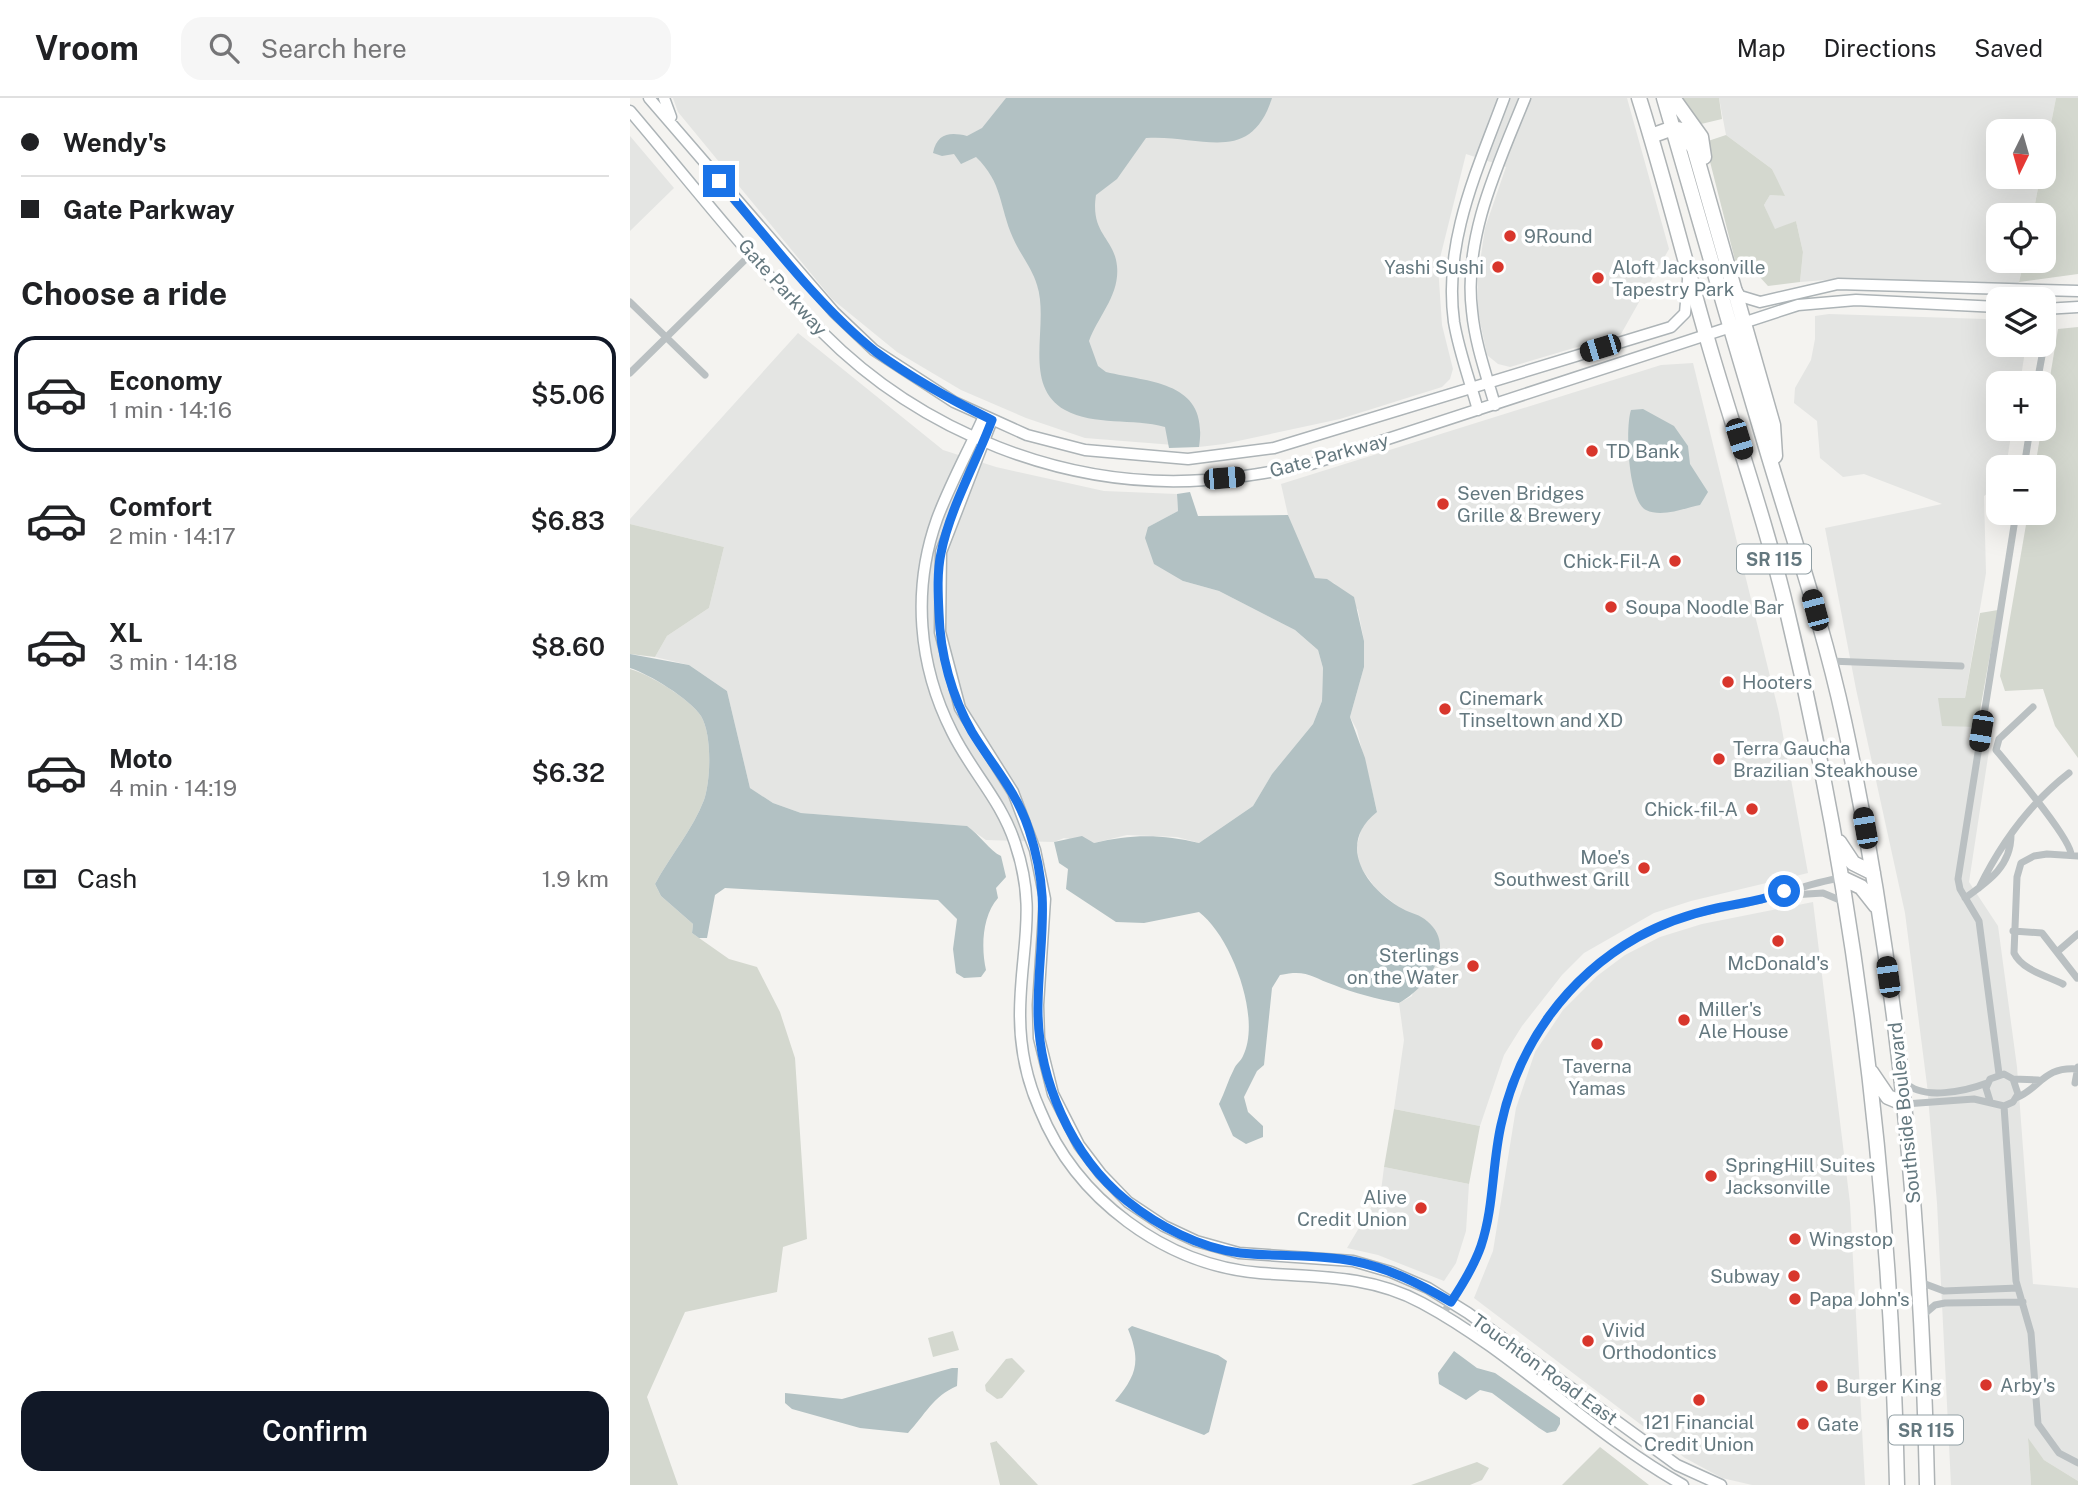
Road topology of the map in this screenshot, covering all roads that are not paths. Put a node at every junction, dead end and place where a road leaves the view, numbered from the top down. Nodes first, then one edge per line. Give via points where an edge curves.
1 (649, 98) edge
2 (664, 98) edge
3 (1504, 98) edge
4 (1525, 98) edge
5 (1639, 98) edge
6 (1664, 98) edge
7 (1672, 98) edge
8 (630, 111) edge
9 (1673, 128) junction
10 (678, 133) junction
11 (1651, 136) junction
12 (1708, 198) junction
13 (751, 254) junction
14 (1688, 262) junction
15 (1732, 284) junction
16 (1820, 286) junction
17 (1908, 286) junction
18 (1986, 289) edge
19 (2078, 291) edge
20 (2056, 292) edge
21 (630, 302) edge
22 (1822, 303) junction
23 (1908, 303) junction
24 (1986, 306) edge
25 (2078, 307) edge
26 (2056, 308) edge
27 (1737, 327) junction
28 (666, 337) junction
29 (1707, 337) junction
30 (630, 373) edge
31 (705, 375) dead end
32 (1489, 384) junction
33 (1472, 390) junction
34 (1495, 405) junction
35 (1478, 410) junction
36 (988, 418) junction
37 (979, 441) junction
38 (2015, 525) edge
39 (923, 643) junction
40 (943, 650) junction
41 (1829, 661) junction
42 (927, 662) junction
43 (1961, 666) dead end
44 (2033, 708) dead end
45 (2069, 773) dead end
46 (1003, 776) junction
47 (989, 787) junction
48 (2036, 800) junction
49 (1833, 828) junction
50 (2011, 834) junction
51 (2074, 856) edge
52 (1996, 857) junction
53 (2005, 861) junction
54 (1872, 873) junction
55 (1842, 878) junction
56 (1979, 888) junction
57 (1776, 896) junction
58 (1965, 898) junction
59 (1879, 910) junction
60 (1848, 911) junction
61 (2013, 931) junction
62 (2078, 934) edge
63 (2057, 952) junction
64 (2077, 978) edge
65 (2063, 984) dead end
66 (1020, 1005) junction
67 (1038, 1005) junction
68 (1869, 1068) junction
69 (2077, 1068) edge
70 (1999, 1074) junction
71 (1902, 1077) junction
72 (2013, 1079) junction
73 (2038, 1080) junction
74 (1987, 1083) junction
75 (2076, 1083) dead end
76 (2016, 1098) junction
77 (1990, 1101) junction
78 (1905, 1104) junction
79 (2004, 1106) junction
80 (1115, 1190) junction
81 (1105, 1202) junction
82 (1128, 1202) junction
83 (1116, 1213) junction
84 (1920, 1281) junction
85 (2018, 1288) junction
86 (2023, 1301) junction
87 (1451, 1302) junction
88 (1442, 1315) junction
89 (1922, 1316) junction
90 (1597, 1406) junction
91 (1588, 1419) junction
92 (2078, 1463) edge
93 (1896, 1483) edge
94 (1683, 1485) edge
95 (1721, 1485) edge
96 (1927, 1485) edge

1 - 10 street, Gate Parkway
2 - 10 street
3 - 33 street via 1463,211 1453,257 1454,320
4 - 32 street via 1489,190 1472,256 1473,323
5 - 11 highway, Southside Boulevard / SR 115
6 - 9 highway, Southside Boulevard / SR 115
7 - 12 highway via 1700,137
8 - 13 street, Gate Parkway
9 - 11 highway
9 - 12 highway via 1689,136
9 - 27 highway, Southside Boulevard / SR 115
10 - 36 street, Gate Parkway via 834,312 874,350 935,392
11 - 14 highway, Southside Boulevard / SR 115
12 - 15 highway
13 - 28 street
13 - 37 street, Gate Parkway via 822,333 862,368
14 - 29 highway, Southside Boulevard / SR 115
14 - 32 street, Gate Parkway via 1685,313 1671,327
15 - 16 street via 1751,302
15 - 27 highway
16 - 17 street
16 - 22 street
17 - 18 street
17 - 23 street
19 - 20 street
21 - 28 street
22 - 23 street, Gate Parkway
22 - 27 street, Gate Parkway via 1798,305
23 - 24 street, Gate Parkway
25 - 26 street
27 - 29 street, Gate Parkway
27 - 41 highway, Southside Boulevard / SR 115
28 - 30 street
28 - 31 street
29 - 34 street, Gate Parkway
29 - 49 highway, Southside Boulevard / SR 115 via 1778,575
32 - 33 street, Gate Parkway
32 - 34 street
33 - 35 street
33 - 36 street, Gate Parkway via 1308,440 1219,457 1167,459 1085,450 1043,440
34 - 35 street, Gate Parkway
35 - 37 street, Gate Parkway via 1311,464 1204,480 1114,477 1051,465
36 - 37 street, Touchton Road East
37 - 39 street, Touchton Road East via 939,514 928,548 921,610
37 - 40 street, Touchton Road East via 941,552
38 - 58 street via 1959,867
39 - 40 street
39 - 42 street, Touchton Road East
40 - 42 street
40 - 46 street, Touchton Road East via 960,708
41 - 43 street
41 - 54 highway, Southside Boulevard / SR 115
42 - 47 street, Touchton Road East via 950,728
44 - 48 street via 1999,739 1996,750
45 - 48 street
46 - 47 street
46 - 67 street, Touchton Road East via 1025,819 1041,874 1045,924
47 - 66 street, Touchton Road East via 1009,825 1027,890
48 - 50 street
48 - 51 street
49 - 54 highway via 1853,863
49 - 55 highway, Southside Boulevard / SR 115
50 - 52 street
50 - 53 street
51 - 61 street via 2034,856 2021,863
52 - 53 street
52 - 56 street
53 - 56 street via 1998,874
54 - 59 highway, Southside Boulevard / SR 115
55 - 57 street
55 - 59 highway via 1861,887
55 - 60 highway, Southside Boulevard / SR 115
56 - 58 street
57 - 60 street via 1829,893
57 - 87 street via 1703,911 1641,936 1589,971 1556,1006 1529,1046 1512,1086 1500,1127 1482,1244
58 - 70 street via 1979,920
59 - 71 highway, Southside Boulevard / SR 115
60 - 68 highway, Southside Boulevard / SR 115
61 - 63 street via 2042,933
61 - 65 street via 2018,961
62 - 63 street
63 - 64 street
66 - 67 street
66 - 81 street, Touchton Road East via 1022,1048 1040,1111 1069,1163
67 - 80 street, Touchton Road East via 1041,1049 1060,1111 1079,1145
68 - 78 highway via 1888,1097
68 - 93 highway, Southside Boulevard / SR 115 via 1889,1296
69 - 73 street via 2058,1070
69 - 75 street
70 - 72 street
70 - 74 street
71 - 74 street via 1923,1092
71 - 78 highway, Southside Boulevard / SR 115
72 - 73 street
72 - 76 street
73 - 76 street
74 - 77 street
76 - 79 street
77 - 78 street
77 - 79 street
78 - 84 highway, Southside Boulevard / SR 115
79 - 85 street
80 - 81 street
80 - 82 street, Touchton Road East
81 - 83 street, Touchton Road East
82 - 83 street
82 - 87 street, Touchton Road East via 1164,1226 1223,1249 1366,1264 1411,1280
83 - 88 street, Touchton Road East via 1166,1245 1219,1266 1366,1282
84 - 85 street via 1944,1292
84 - 89 highway, Southside Boulevard / SR 115
85 - 86 street
86 - 89 street via 1945,1303
86 - 92 street via 2031,1333 2038,1424 2059,1453
87 - 88 street
87 - 90 street, Touchton Road East
88 - 91 street, Touchton Road East
89 - 96 highway, Southside Boulevard / SR 115
90 - 91 street
90 - 95 street, Touchton Road East via 1677,1465
91 - 94 street, Touchton Road East

